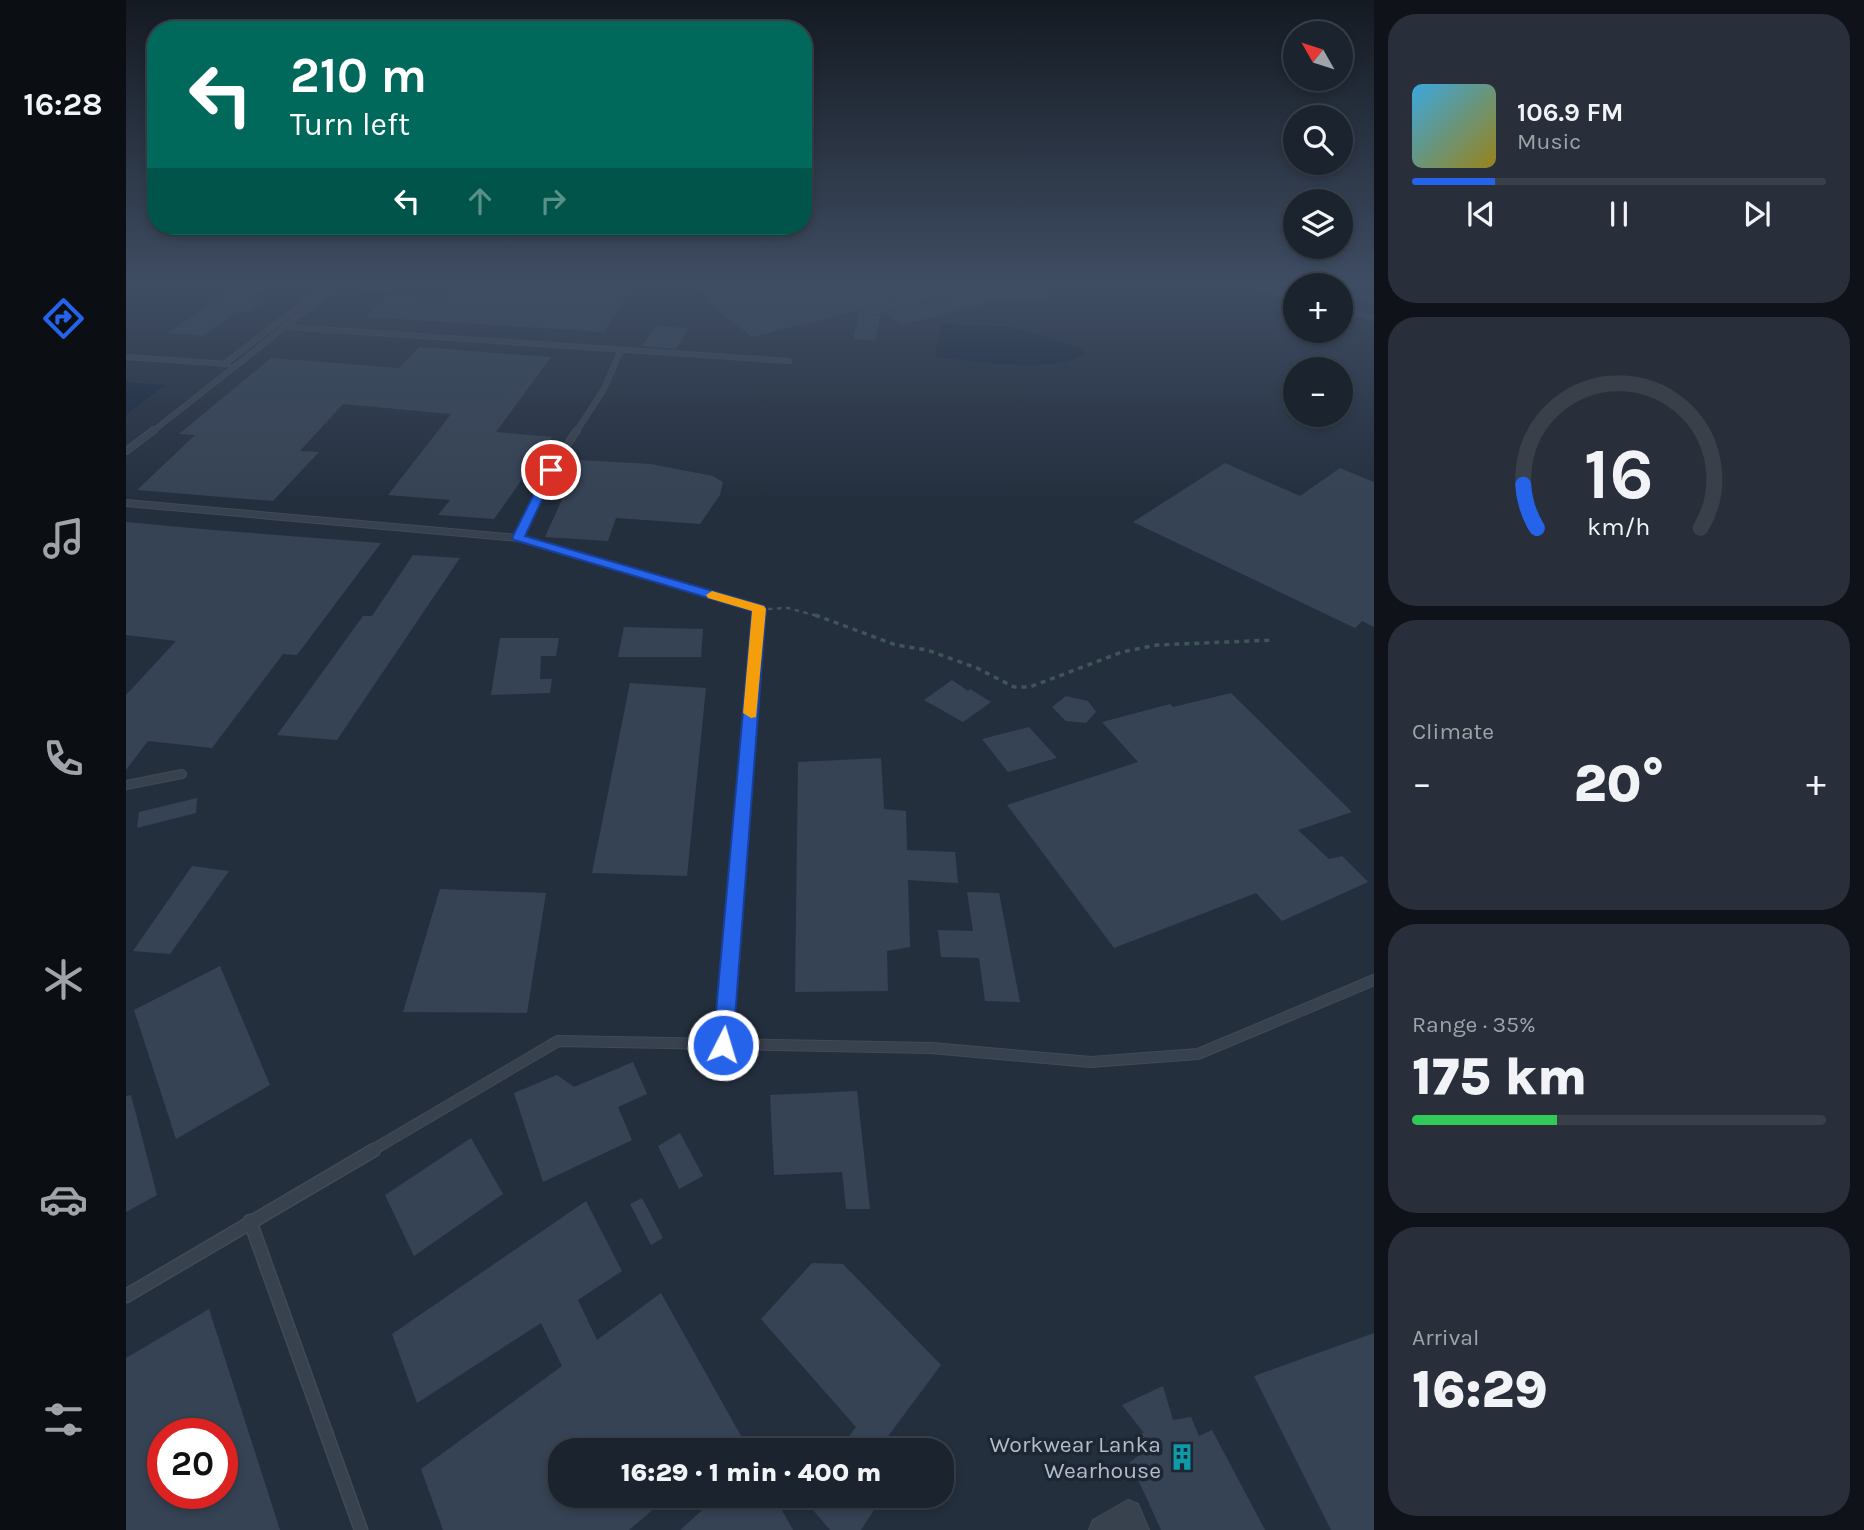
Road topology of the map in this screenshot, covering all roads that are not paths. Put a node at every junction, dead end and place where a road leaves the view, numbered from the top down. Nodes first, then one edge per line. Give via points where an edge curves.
1 (234, 356) edge
2 (250, 356) edge
3 (618, 356) edge
4 (719, 356) edge
5 (126, 357) edge
6 (789, 361) dead end
7 (224, 364) junction
8 (239, 365) junction
9 (126, 451) edge
10 (126, 503) edge
11 (518, 538) junction
12 (182, 774) dead end
13 (126, 785) edge
14 (1374, 980) edge
15 (723, 1045) junction
16 (250, 1221) junction
17 (126, 1296) edge
18 (361, 1530) edge
19 (1103, 1530) edge
20 (1135, 1530) edge

1 - 7 lane
2 - 8 lane
3 - 11 lane via 604,388 551,470
4 - 6 lane
5 - 7 lane
7 - 8 lane
8 - 9 lane
10 - 11 lane
11 - 15 lane via 759,609
12 - 13 lane
14 - 15 lane via 1198,1054 1091,1062 931,1048
15 - 16 lane via 558,1041
16 - 17 lane
16 - 18 lane
19 - 20 street via 1128,1514

